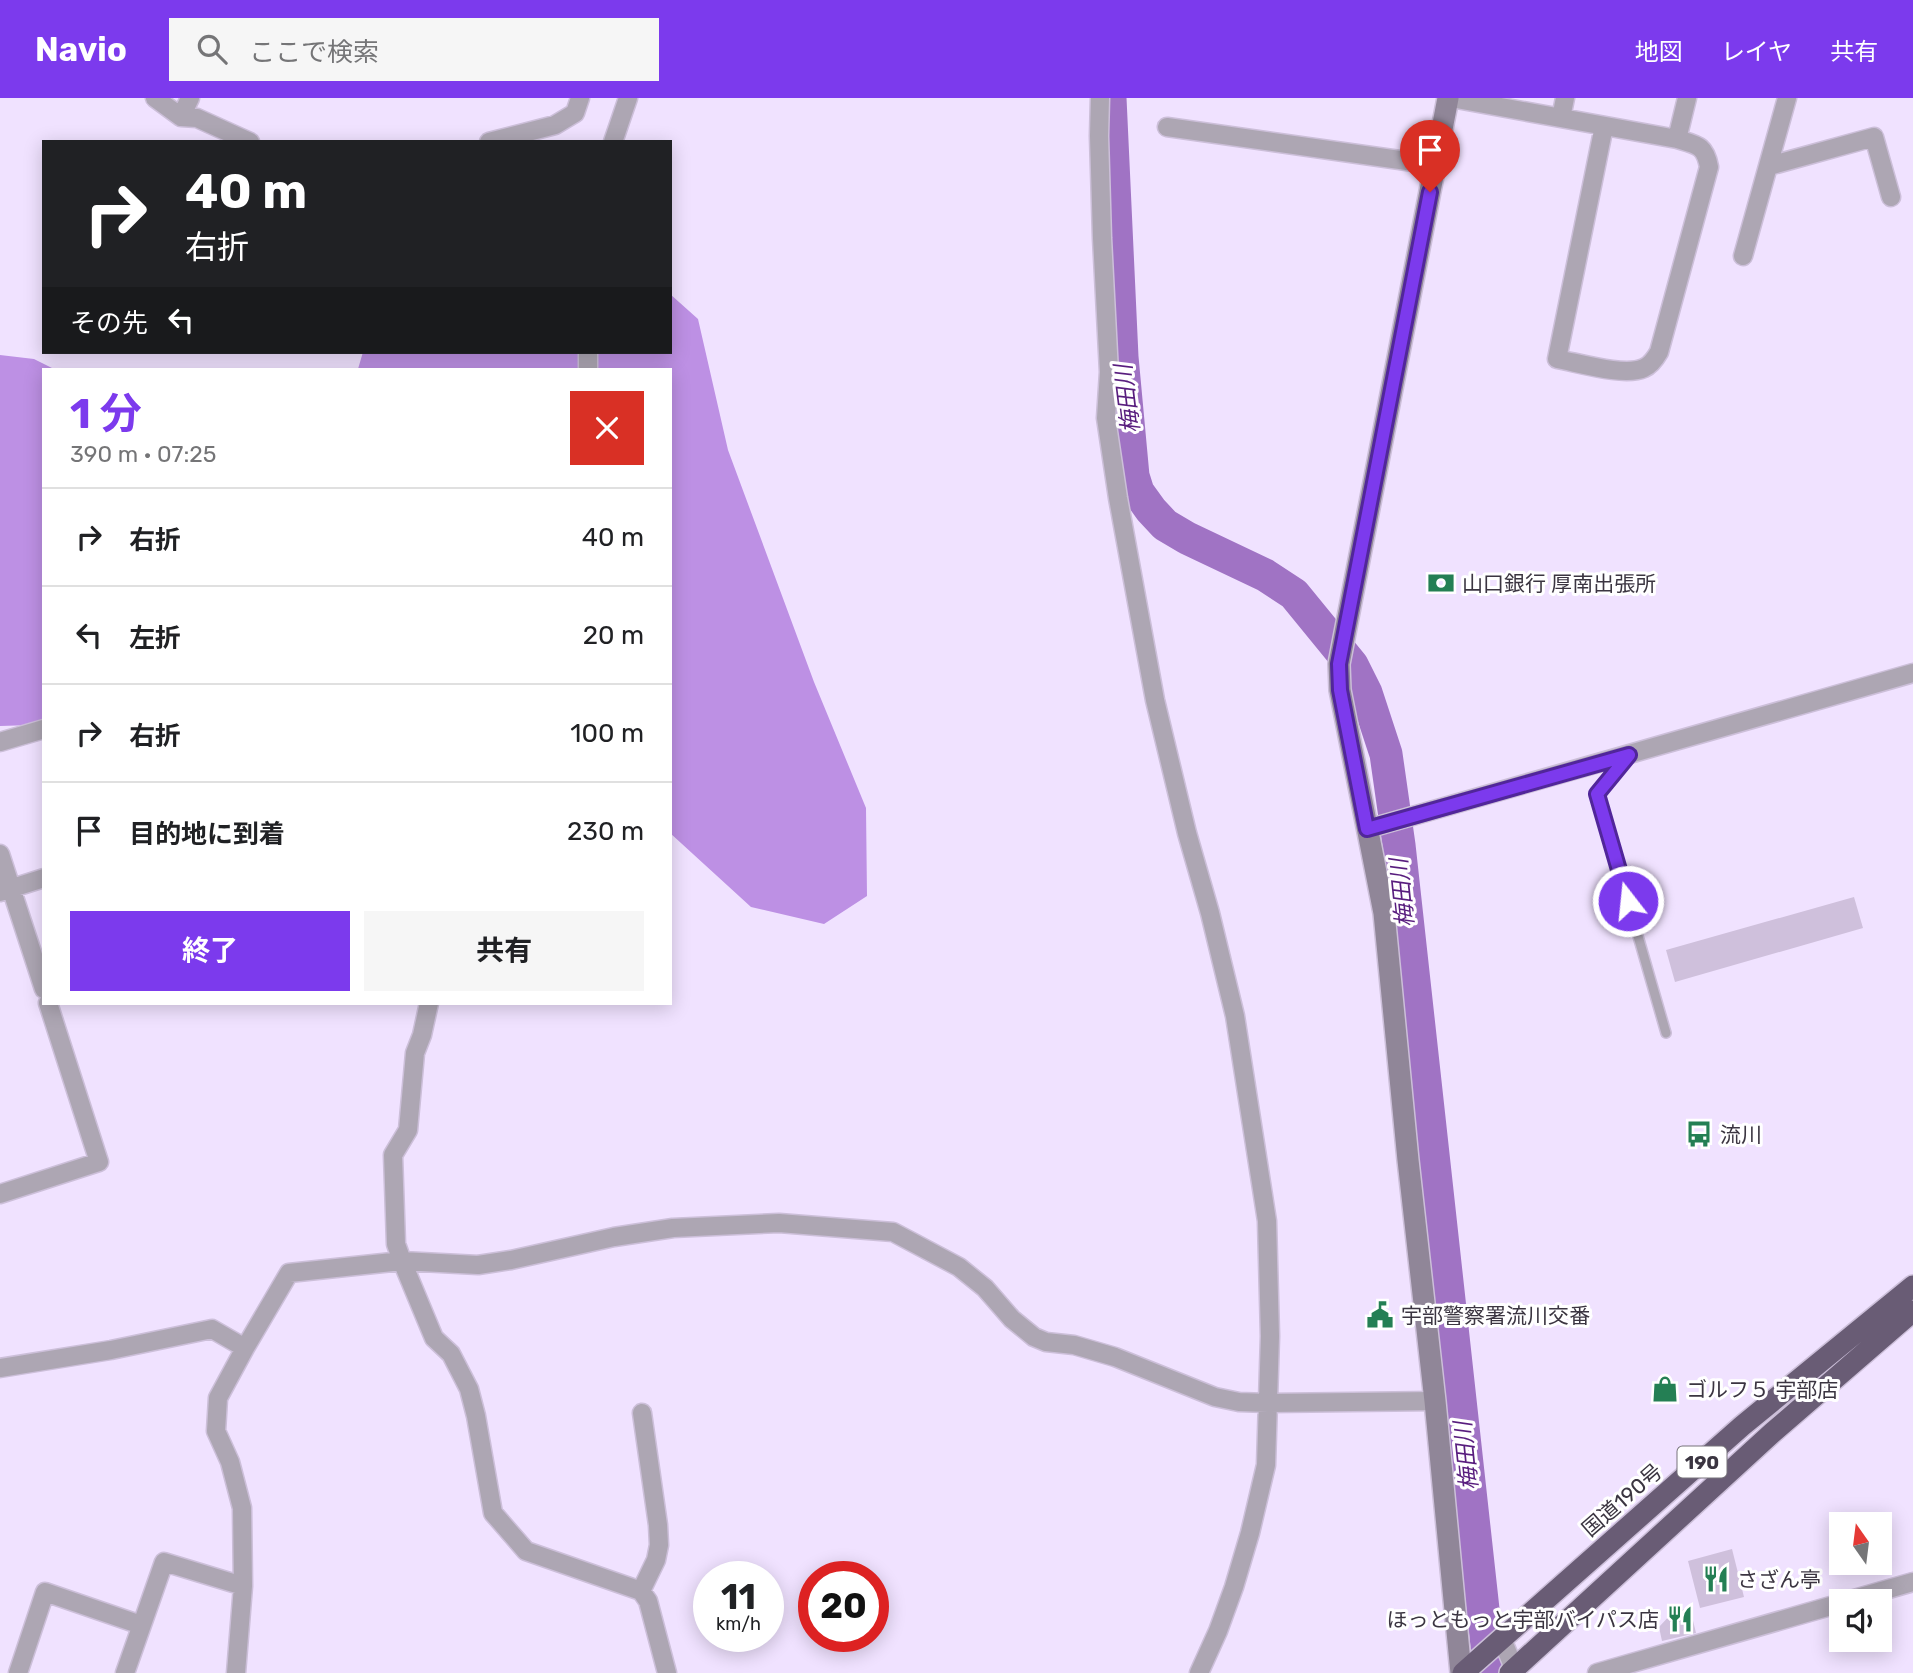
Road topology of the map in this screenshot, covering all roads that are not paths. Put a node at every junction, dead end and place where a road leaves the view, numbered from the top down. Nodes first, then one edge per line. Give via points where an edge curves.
1 (155, 98) edge
2 (190, 98) edge
3 (580, 98) edge
4 (628, 98) edge
5 (1100, 98) edge
6 (1449, 98) edge
7 (1565, 98) edge
8 (1687, 98) edge
9 (1787, 98) edge
10 (181, 117) junction
11 (1561, 118) junction
12 (1604, 126) junction
13 (1167, 127) dead end
14 (1677, 139) junction
15 (246, 140) edge
16 (497, 140) edge
17 (614, 140) edge
18 (1435, 165) junction
19 (1769, 166) junction
20 (1891, 197) dead end
21 (1744, 256) dead end
22 (1913, 673) edge
23 (42, 730) edge
24 (0, 742) edge
25 (1629, 755) junction
26 (1367, 829) junction
27 (0, 854) edge
28 (42, 879) edge
29 (6, 890) edge
30 (42, 984) edge
31 (49, 1005) edge
32 (429, 1005) edge
33 (1666, 1033) dead end
34 (1, 1190) edge
35 (402, 1261) junction
36 (1913, 1286) edge
37 (1913, 1311) edge
38 (245, 1348) junction
39 (0, 1368) edge
40 (1435, 1401) junction
41 (1268, 1403) junction
42 (642, 1413) dead end
43 (1913, 1582) edge
44 (243, 1586) junction
45 (1889, 1589) edge
46 (641, 1591) junction
47 (1829, 1606) edge
48 (141, 1625) junction
49 (1499, 1641) junction
50 (1465, 1671) edge
51 (1513, 1672) edge
52 (18, 1673) edge
53 (125, 1673) edge
54 (236, 1673) edge
55 (667, 1673) edge
56 (1199, 1673) edge
57 (1597, 1673) edge

1 - 10 street
2 - 10 street
3 - 16 street via 575,113 555,125
4 - 17 street
5 - 41 street via 1107,418 1155,700 1235,1016 1267,1221
6 - 11 street
6 - 18 street
7 - 11 street
8 - 14 street
9 - 19 street
10 - 15 street via 197,118
11 - 12 street
12 - 14 street
12 - 14 street via 1557,359 1627,373 1643,369 1660,352 1709,167 1700,146
13 - 18 street
18 - 26 street via 1339,664
19 - 20 street via 1874,136
19 - 21 street
22 - 25 street
23 - 24 street
25 - 26 street
25 - 33 lane via 1597,794
26 - 40 street via 1384,913
27 - 29 street
28 - 29 street
29 - 30 street
31 - 34 street via 99,1162
32 - 35 street via 415,1053 408,1130 393,1154 396,1244
35 - 38 street via 289,1273
35 - 41 street via 478,1265 673,1228 779,1223 892,1232 959,1267 1034,1338 1115,1357 1215,1397
35 - 46 street via 434,1338 451,1354 469,1389 494,1513 526,1551
36 - 49 highway, 国道190号 / 190 via 1742,1426
37 - 51 highway, 190 via 1772,1433
38 - 39 street via 212,1329
38 - 44 street via 218,1398 216,1431 242,1508
40 - 41 street
40 - 50 street
41 - 56 street via 1266,1465 1250,1533
42 - 46 street via 659,1545
43 - 45 street
44 - 48 street via 164,1562
44 - 54 street
46 - 55 street via 648,1601
47 - 57 street
48 - 52 street via 45,1592
48 - 53 street
49 - 50 highway, 国道190号 / 190
49 - 51 street

